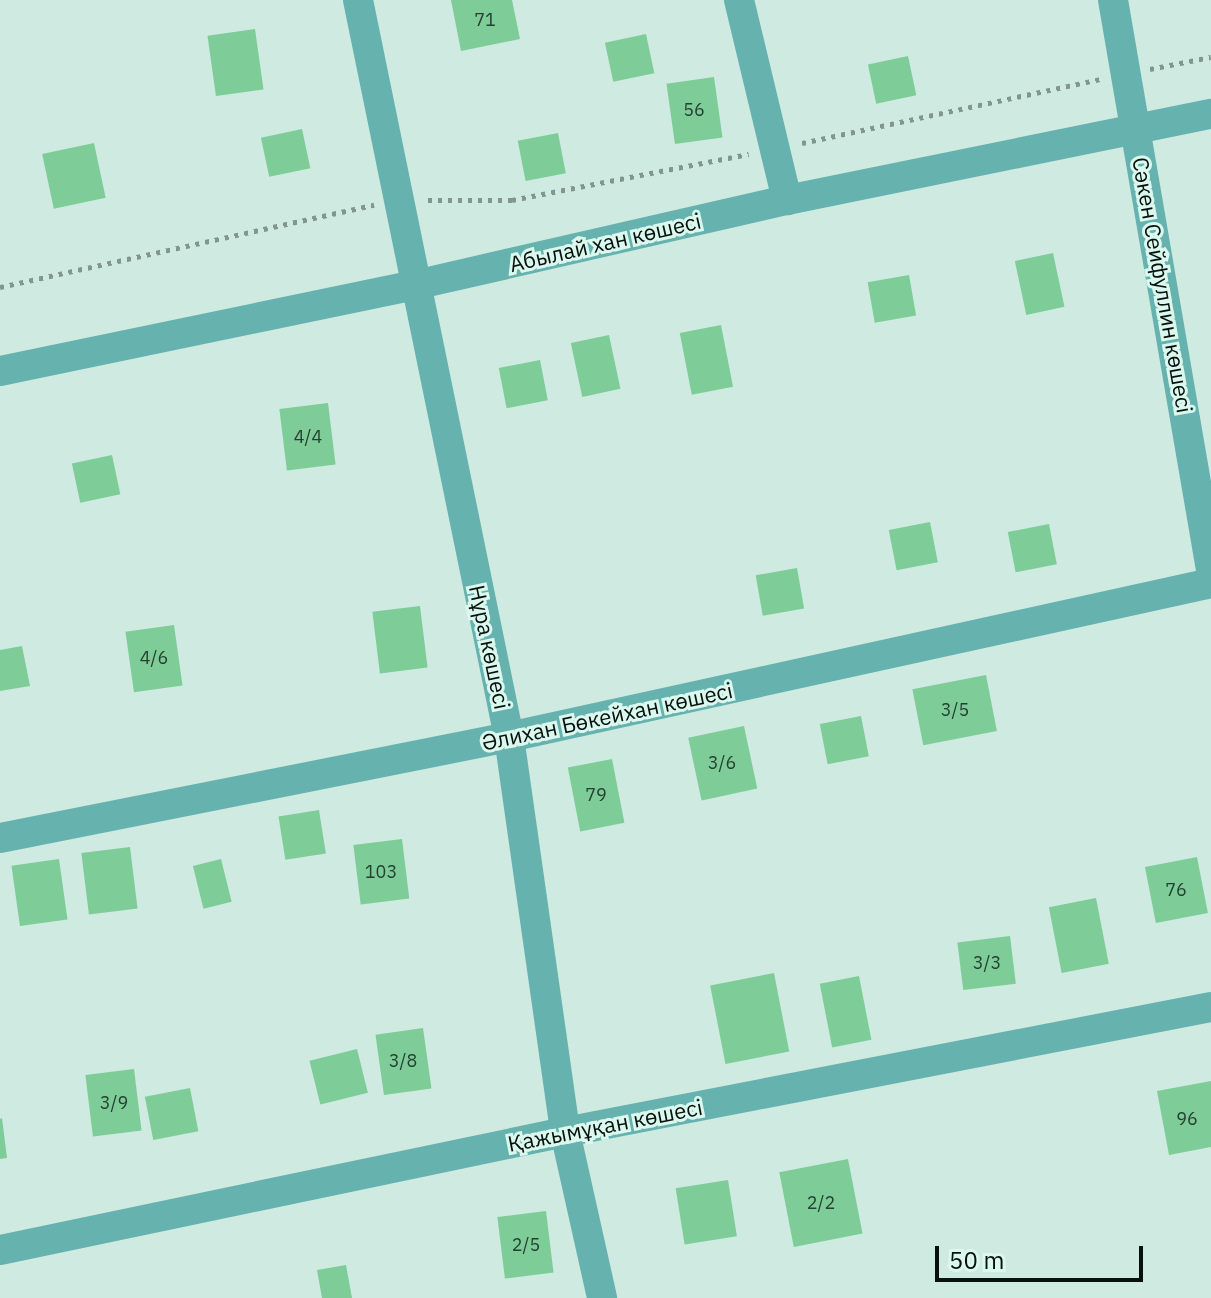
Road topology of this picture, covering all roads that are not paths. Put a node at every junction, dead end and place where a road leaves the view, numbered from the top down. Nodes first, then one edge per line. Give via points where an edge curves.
1 (358, 0) edge
2 (739, 0) edge
3 (1113, 0) edge
4 (1211, 114) edge
5 (1137, 131) junction
6 (787, 200) junction
7 (415, 285) junction
8 (0, 371) edge
9 (1211, 570) edge
10 (1211, 583) edge
11 (509, 737) junction
12 (0, 838) edge
13 (1211, 1007) edge
14 (565, 1132) junction
15 (0, 1250) edge
16 (602, 1298) edge

1 - 7 street, Нұра көшесі
2 - 6 street
3 - 5 street, Сәкен Сейфуллин көшесі
4 - 5 street, Абылай хан көшесі
5 - 6 street, Абылай хан көшесі
5 - 9 street, Сәкен Сейфуллин көшесі
6 - 7 street, Абылай хан көшесі
7 - 8 street, Абылай хан көшесі
7 - 11 street, Нұра көшесі
10 - 11 street, Әлихан Бөкейхан көшесі
11 - 12 street, Әлихан Бөкейхан көшесі
11 - 14 street, Нұра көшесі
13 - 14 street, Қажымұқан көшесі
14 - 15 street, Қажымұқан көшесі
14 - 16 street, Нұра көшесі

